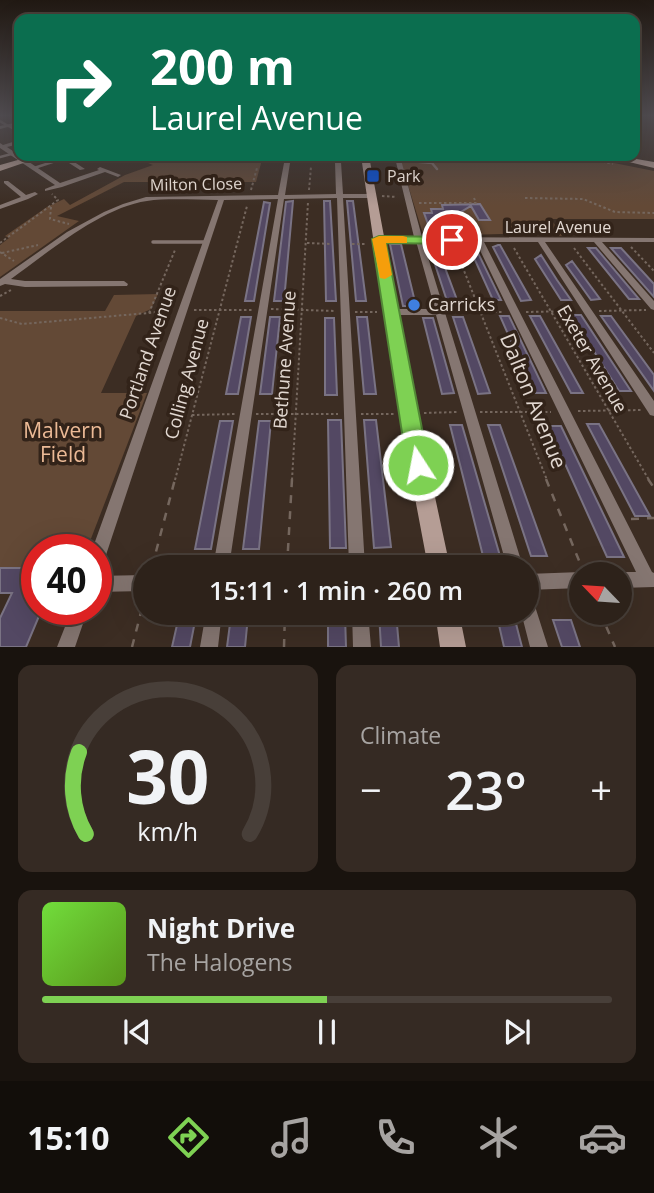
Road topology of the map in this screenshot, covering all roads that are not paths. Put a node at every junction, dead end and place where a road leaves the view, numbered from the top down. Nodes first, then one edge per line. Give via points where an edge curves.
1 (25, 161) edge
2 (53, 161) edge
3 (72, 161) edge
4 (288, 161) edge
5 (338, 161) edge
6 (365, 161) edge
7 (399, 161) edge
8 (421, 161) edge
9 (634, 161) edge
10 (654, 165) edge
11 (34, 168) junction
12 (82, 169) dead end
13 (437, 169) dead end
14 (118, 175) dead end
15 (6, 182) dead end
16 (60, 186) junction
17 (14, 188) junction
18 (47, 190) road end
19 (1, 193) edge
20 (35, 194) dead end
21 (341, 196) junction
22 (370, 196) junction
23 (222, 197) junction
24 (282, 197) junction
25 (26, 198) junction
26 (0, 207) edge
27 (379, 239) junction
28 (419, 240) junction
29 (654, 240) edge
30 (480, 241) junction
31 (541, 241) junction
32 (597, 241) junction
33 (153, 242) dead end
34 (206, 242) junction
35 (2, 282) edge
36 (124, 284) dead end
37 (654, 309) edge
38 (393, 312) junction
39 (440, 312) junction
40 (654, 411) edge
41 (105, 534) edge
42 (223, 555) edge
43 (356, 555) edge
44 (437, 555) edge
45 (511, 555) edge
46 (569, 580) edge
47 (632, 580) edge
48 (651, 580) edge
49 (539, 582) edge
50 (133, 583) edge
51 (112, 584) edge
52 (74, 625) edge
53 (212, 625) edge
54 (361, 625) edge
55 (449, 625) edge
56 (533, 625) edge
57 (66, 647) edge
58 (209, 647) edge
59 (362, 647) edge
60 (453, 647) edge
61 (539, 647) edge

1 - 11 street
2 - 11 lane
3 - 12 street
4 - 24 street
5 - 21 street
6 - 22 street
7 - 28 street
8 - 13 lane
9 - 10 street
11 - 16 street
14 - 16 street via 101,170
15 - 17 street
16 - 18 street
17 - 19 street
17 - 25 street
20 - 25 street
21 - 22 street, Milton Close
21 - 24 street, Milton Close
21 - 43 street
22 - 27 street
23 - 24 street, Milton Close
23 - 34 street, Portland Avenue
23 - 35 street, Milton Close via 146,199 119,206 95,216
24 - 42 street
25 - 26 street
27 - 28 street, Laurel Avenue
27 - 38 street
28 - 30 street, Laurel Avenue
28 - 39 street
29 - 32 street, Laurel Avenue
30 - 31 street, Laurel Avenue
30 - 48 street
31 - 32 street, Laurel Avenue
31 - 40 street
32 - 37 street
33 - 34 lane
34 - 41 street, Portland Avenue
35 - 36 street
38 - 39 street
38 - 44 street
39 - 45 street
46 - 49 street
47 - 48 street
50 - 51 street
52 - 57 street
53 - 58 street
54 - 59 street
55 - 60 street
56 - 61 street

